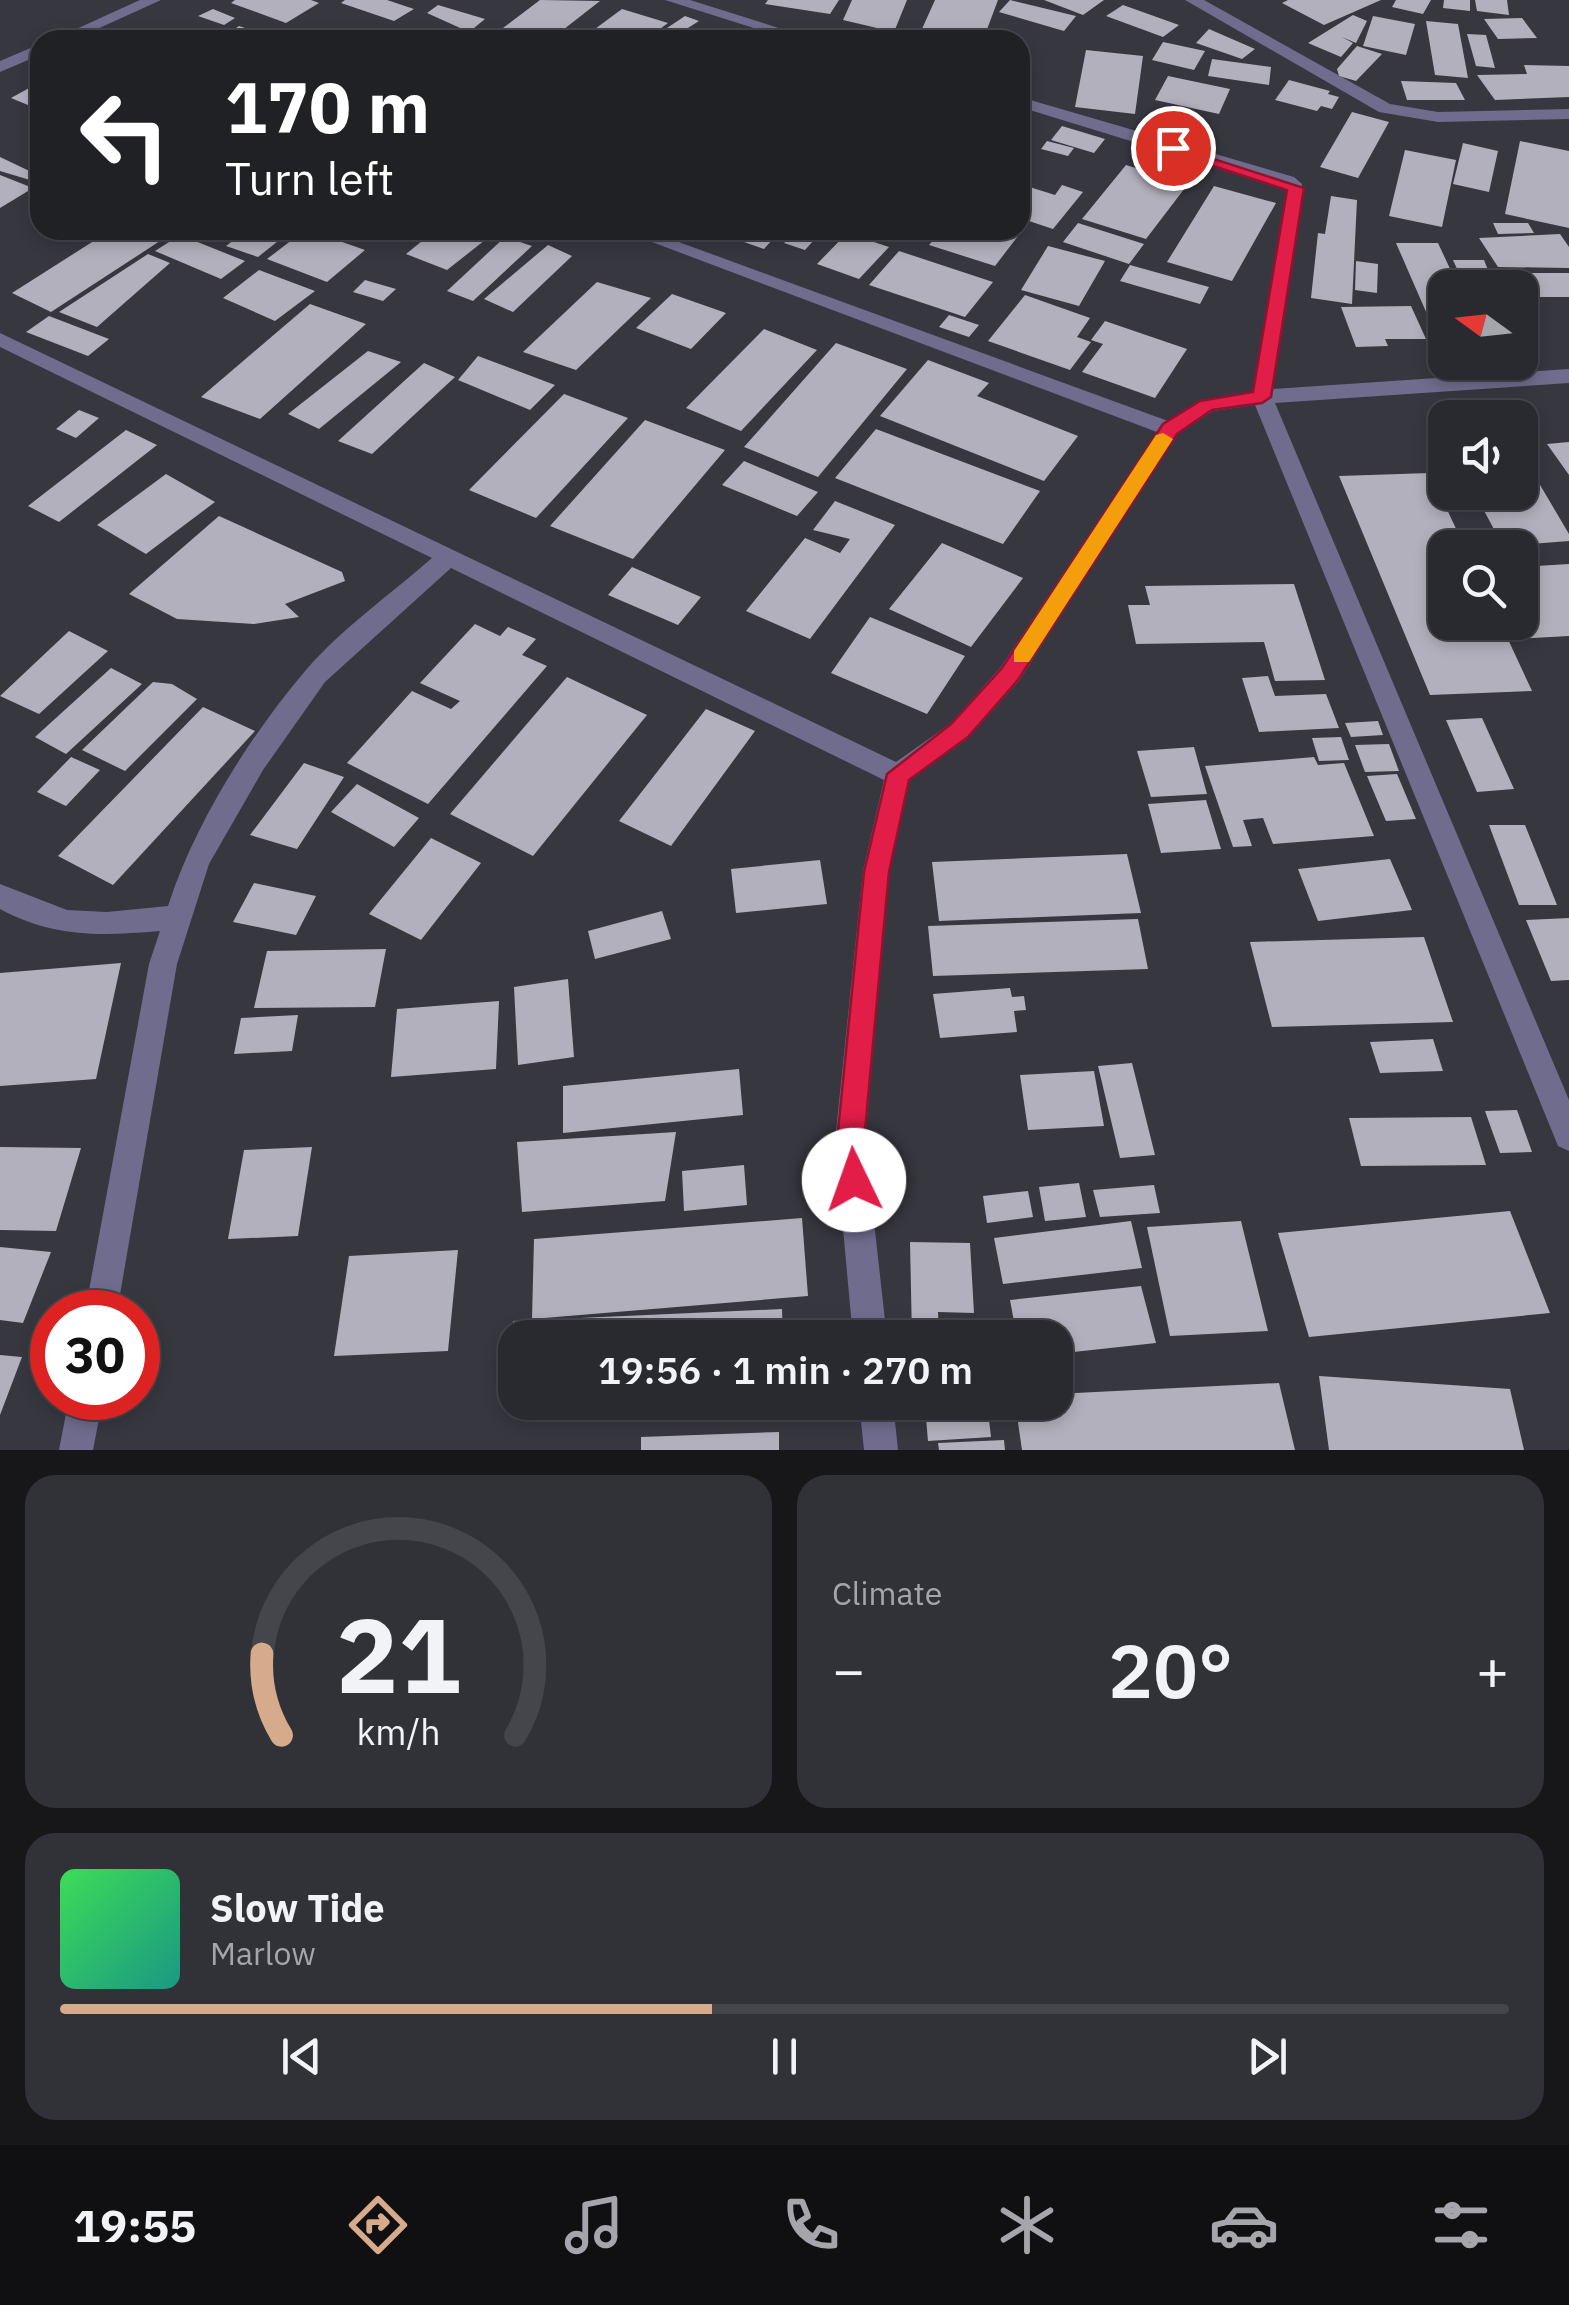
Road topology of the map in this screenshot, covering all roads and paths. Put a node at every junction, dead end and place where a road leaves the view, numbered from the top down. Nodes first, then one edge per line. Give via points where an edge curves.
1 (153, 0) edge
2 (1193, 0) edge
3 (678, 1) edge
4 (83, 30) edge
5 (775, 30) edge
6 (30, 54) edge
7 (0, 67) edge
8 (1030, 105) edge
9 (1569, 114) edge
10 (656, 240) edge
11 (0, 340) edge
12 (1569, 376) edge
13 (1262, 397) junction
14 (1170, 429) junction
15 (446, 558) junction
16 (898, 774) junction
17 (0, 896) edge
18 (178, 917) junction
19 (1569, 1136) edge
20 (105, 1290) edge
21 (868, 1320) edge
22 (82, 1420) edge
23 (878, 1420) edge
24 (76, 1450) edge
25 (880, 1450) edge

1 - 4 street
2 - 9 street via 1385,108 1438,117
3 - 5 street
6 - 7 street
8 - 13 street via 1296,188
10 - 14 street
11 - 15 street
12 - 13 street
13 - 14 street via 1207,405
13 - 19 street
14 - 16 street via 1010,674 960,731
15 - 16 street
15 - 18 street via 316,675 196,861
16 - 21 street via 876,872 850,1141
17 - 18 street via 68,926
18 - 20 street via 163,964
22 - 24 street
23 - 25 street

